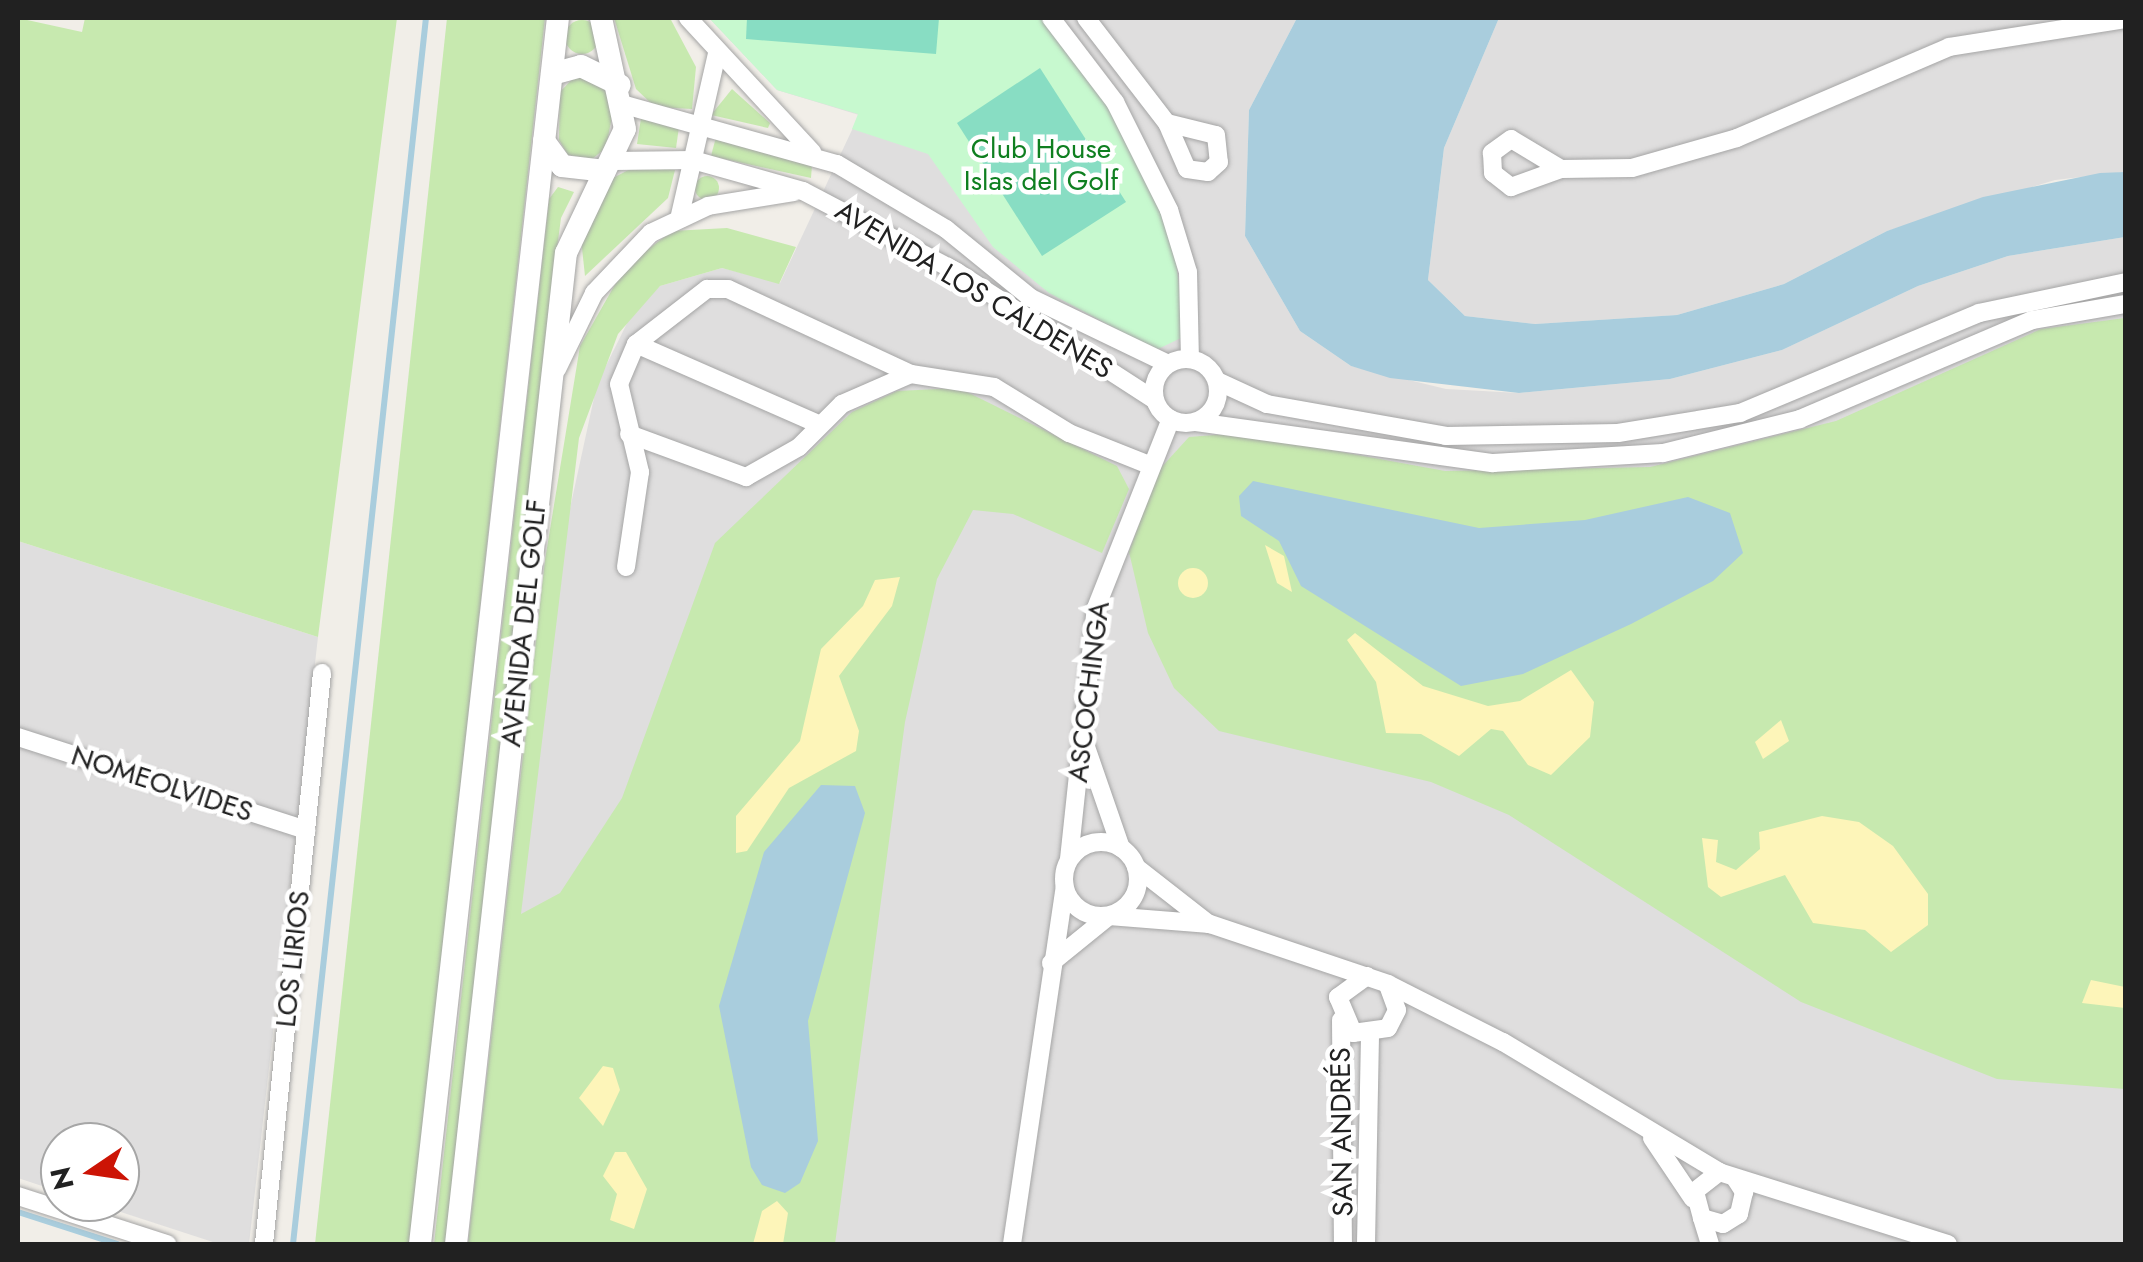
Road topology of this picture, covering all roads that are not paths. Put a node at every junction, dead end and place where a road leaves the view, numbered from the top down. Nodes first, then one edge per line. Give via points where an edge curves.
1 (558, 18) edge
2 (601, 18) edge
3 (688, 18) edge
4 (1051, 18) edge
5 (1086, 18) edge
6 (2126, 19) edge
7 (717, 54) junction
8 (552, 74) junction
9 (623, 95) junction
10 (1167, 123) dead end
11 (701, 125) junction
12 (544, 141) junction
13 (812, 152) junction
14 (692, 160) junction
15 (609, 166) junction
16 (1561, 170) dead end
17 (803, 191) junction
18 (680, 215) junction
19 (2126, 282) edge
20 (2126, 304) edge
21 (636, 344) junction
22 (1190, 358) junction
23 (1168, 364) junction
24 (911, 374) junction
25 (552, 379) junction
26 (1217, 381) junction
27 (1156, 400) junction
28 (1171, 420) junction
29 (1196, 422) junction
30 (818, 424) junction
31 (630, 434) junction
32 (1149, 465) junction
33 (626, 567) dead end
34 (322, 673) dead end
35 (1082, 732) junction
36 (18, 737) edge
37 (306, 830) junction
38 (1121, 848) junction
39 (1070, 859) junction
40 (1136, 867) junction
41 (1064, 888) junction
42 (1109, 916) junction
43 (1210, 924) junction
44 (1318, 959) junction
45 (1051, 963) junction
46 (1367, 976) junction
47 (1388, 984) junction
48 (1338, 997) junction
49 (1438, 1010) junction
50 (1340, 1020) junction
51 (1394, 1020) junction
52 (1370, 1036) junction
53 (1642, 1127) junction
54 (1727, 1175) junction
55 (18, 1196) edge
56 (1693, 1199) junction
57 (1800, 1199) junction
58 (1736, 1215) junction
59 (1702, 1218) junction
60 (167, 1244) edge
61 (264, 1244) edge
62 (420, 1244) edge
63 (456, 1244) edge
64 (1012, 1244) edge
65 (1343, 1244) edge
66 (1366, 1244) edge
67 (1712, 1244) edge
68 (1948, 1244) edge

1 - 8 street, AVENIDA DEL GOLF
2 - 9 street, AVENIDA DEL GOLF
3 - 7 street
4 - 22 street via 1115,102 1168,210 1188,272
5 - 10 street
6 - 16 street via 1949,47 1710,147 1632,168
7 - 11 street
7 - 13 street
8 - 9 street via 581,66
8 - 12 street, AVENIDA DEL GOLF
9 - 11 street, AVENIDA LOS CALDENES
9 - 15 street, AVENIDA DEL GOLF
11 - 13 street, AVENIDA LOS CALDENES
11 - 14 street
12 - 15 street via 562,166
12 - 62 street, AVENIDA DEL GOLF
13 - 23 street, AVENIDA LOS CALDENES via 946,229 1032,298
14 - 15 street, AVENIDA LOS CALDENES
14 - 17 street, AVENIDA LOS CALDENES
14 - 18 street
15 - 25 street, AVENIDA DEL GOLF via 572,229
17 - 18 street
17 - 27 street, AVENIDA LOS CALDENES via 957,272
18 - 25 street via 594,293
19 - 26 street via 1979,313 1740,413 1618,433 1446,436 1267,404
20 - 29 street via 2019,325 1800,419 1662,453 1493,464
21 - 24 street via 699,293 728,289
21 - 30 street
21 - 31 street via 619,384
22 - 23 street
22 - 26 street
23 - 27 street
24 - 30 street via 872,387
24 - 32 street via 994,387 1069,433
25 - 63 street, AVENIDA DEL GOLF
26 - 29 street via 1213,410
27 - 28 street
28 - 29 street
28 - 32 street, ASCOCHINGA
30 - 31 street via 746,477
31 - 33 street via 640,472
32 - 35 street, ASCOCHINGA via 1096,608
34 - 37 street, LOS LIRIOS
35 - 38 street
35 - 39 street, ASCOCHINGA
36 - 37 street, NOMEOLVIDES
37 - 61 street, LOS LIRIOS
38 - 39 street via 1087,844
38 - 40 street
39 - 41 street
40 - 42 street via 1136,892
40 - 43 street
41 - 42 street via 1086,914
41 - 45 street
42 - 43 street
42 - 45 street
43 - 44 street
44 - 46 street
44 - 48 street
45 - 64 street
46 - 47 street
46 - 48 street
47 - 49 street
47 - 51 street
48 - 50 street
49 - 51 street
49 - 53 street
50 - 52 street
50 - 65 street, SAN ANDRÉS
51 - 52 street
52 - 66 street, SAN ANDRÉS
53 - 54 street
53 - 56 street
54 - 56 street via 1704,1177
54 - 57 street
54 - 58 street
55 - 60 street
56 - 59 street
57 - 58 street
57 - 68 street
58 - 59 street
58 - 67 street
59 - 67 street

